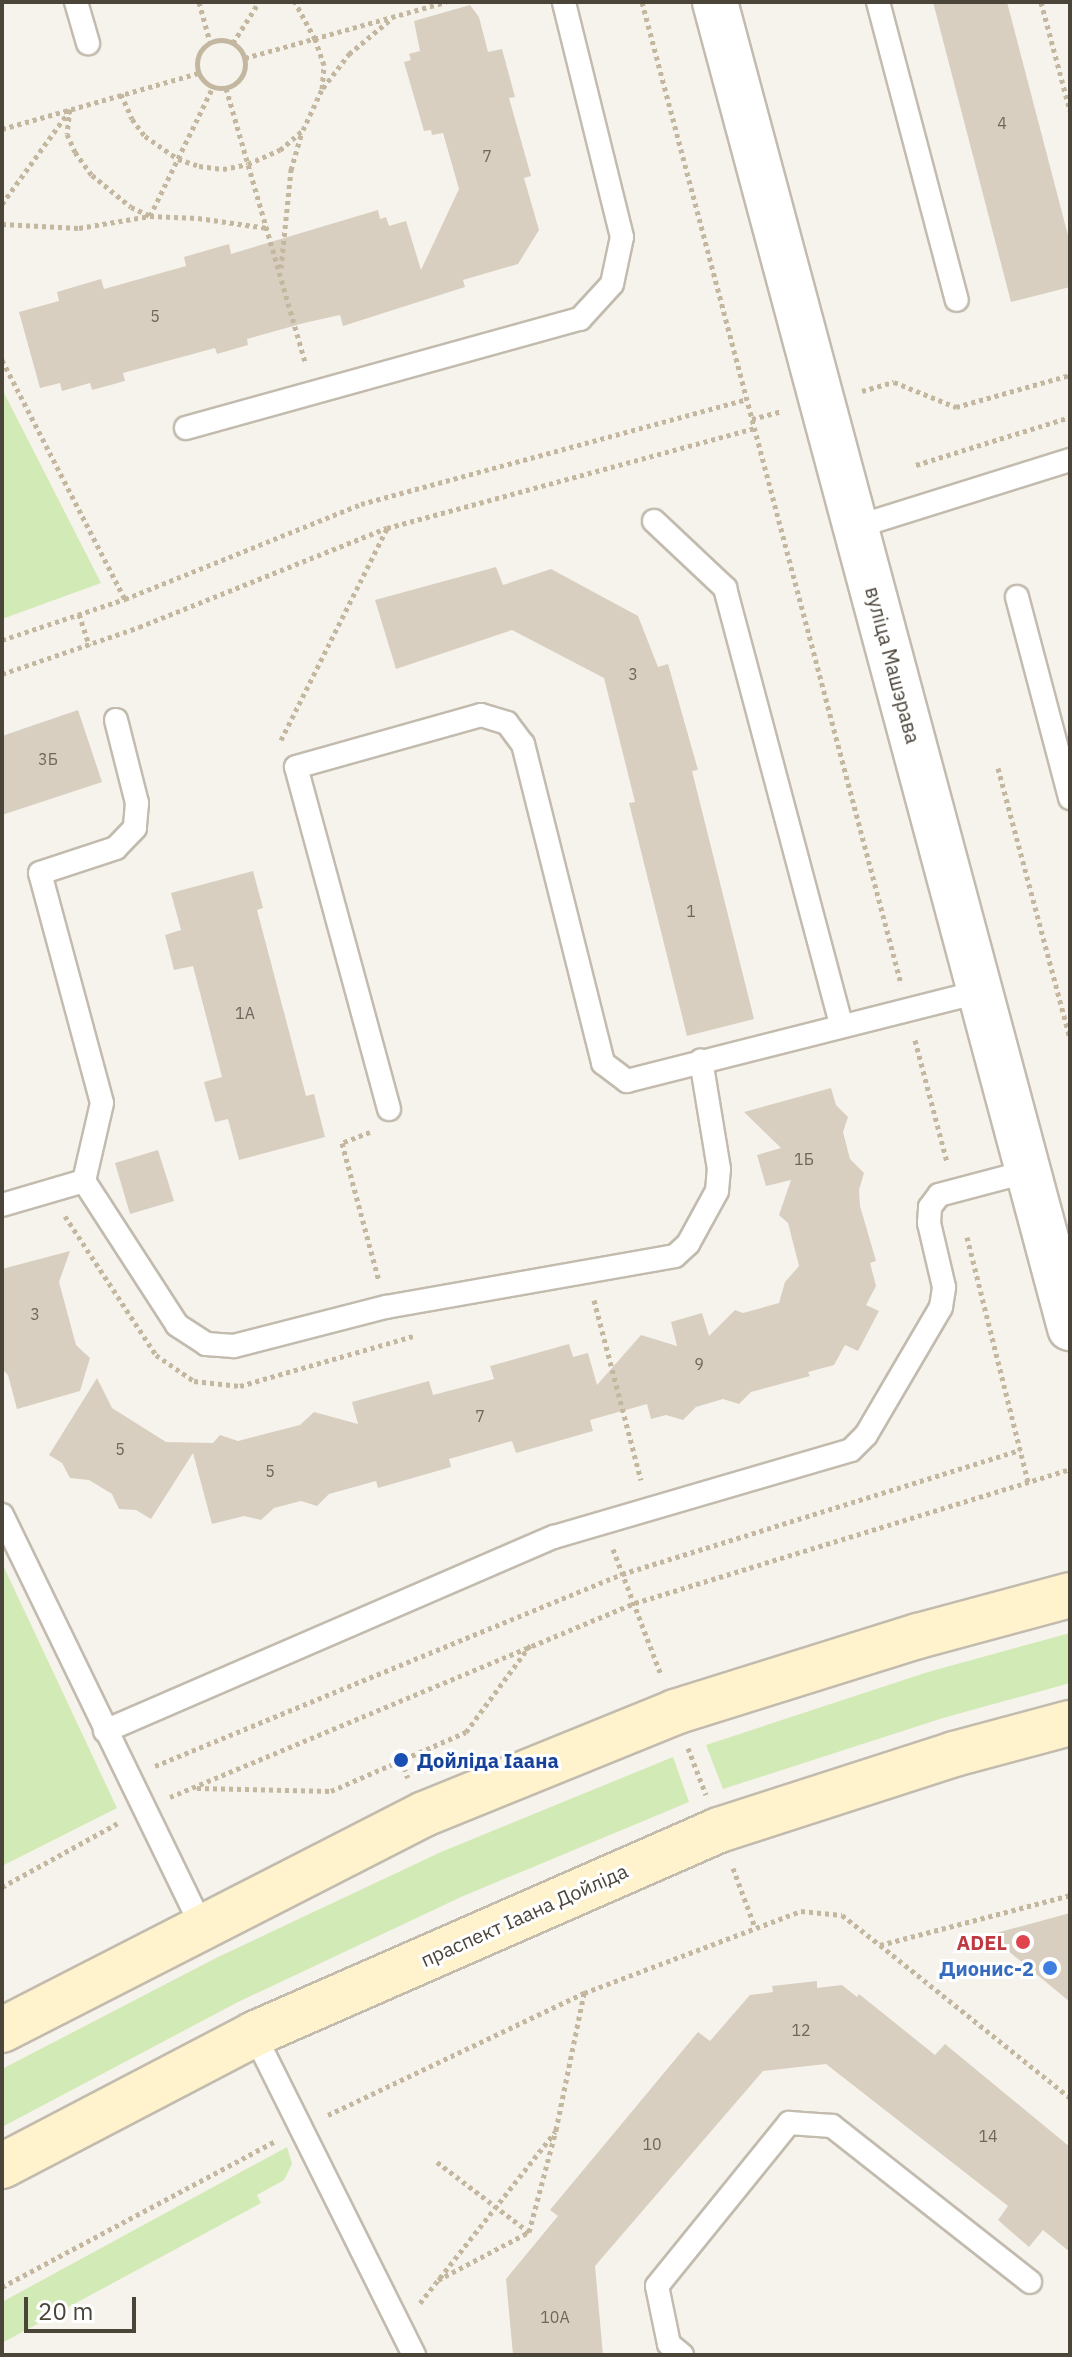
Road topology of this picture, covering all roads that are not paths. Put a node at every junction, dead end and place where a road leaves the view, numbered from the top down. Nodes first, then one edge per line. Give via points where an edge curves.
1 (76, 2) edge
2 (564, 2) edge
3 (715, 2) edge
4 (878, 2) edge
5 (88, 43) dead end
6 (957, 300) dead end
7 (186, 428) dead end
8 (1070, 460) edge
9 (654, 521) dead end
10 (856, 527) junction
11 (1017, 597) dead end
12 (116, 720) dead end
13 (1070, 798) edge
14 (980, 992) junction
15 (841, 1025) junction
16 (701, 1060) junction
17 (389, 1109) dead end
18 (1030, 1171) junction
19 (84, 1181) junction
20 (2, 1205) edge
21 (1070, 1328) edge
22 (2, 1515) edge
23 (1070, 1595) edge
24 (1070, 1723) edge
25 (105, 1731) junction
26 (202, 1927) junction
27 (2, 2030) edge
28 (254, 2034) junction
29 (2, 2166) edge
30 (1030, 2282) dead end
31 (414, 2355) edge
32 (682, 2355) edge

1 - 5 lane
2 - 7 lane via 622,237 612,284 580,319
3 - 10 street, вуліца Машэрава
4 - 6 lane
8 - 10 lane
9 - 15 lane via 725,588
10 - 14 street, вуліца Машэрава
11 - 13 lane
12 - 19 lane via 137,803 135,828 116,848 40,873 102,1103
14 - 15 lane
14 - 18 street, вуліца Машэрава
15 - 16 lane
16 - 17 lane via 627,1081 603,1063 523,744 507,723 481,715 296,767
16 - 19 lane via 719,1169 717,1191 688,1244 675,1256 386,1307 234,1346 206,1344 177,1325
18 - 21 street, вуліца Машэрава
18 - 25 lane via 939,1195 930,1207 944,1287 941,1307 866,1435 851,1450 554,1537
19 - 20 lane
22 - 25 lane
23 - 26 main road via 675,1712 424,1814
24 - 28 main road, праспект Іаана Дойліда via 954,1754 719,1830
25 - 26 lane
26 - 27 main road
28 - 29 main road, праспект Іаана Дойліда
28 - 31 lane
30 - 32 lane via 832,2126 789,2123 657,2286 669,2344

